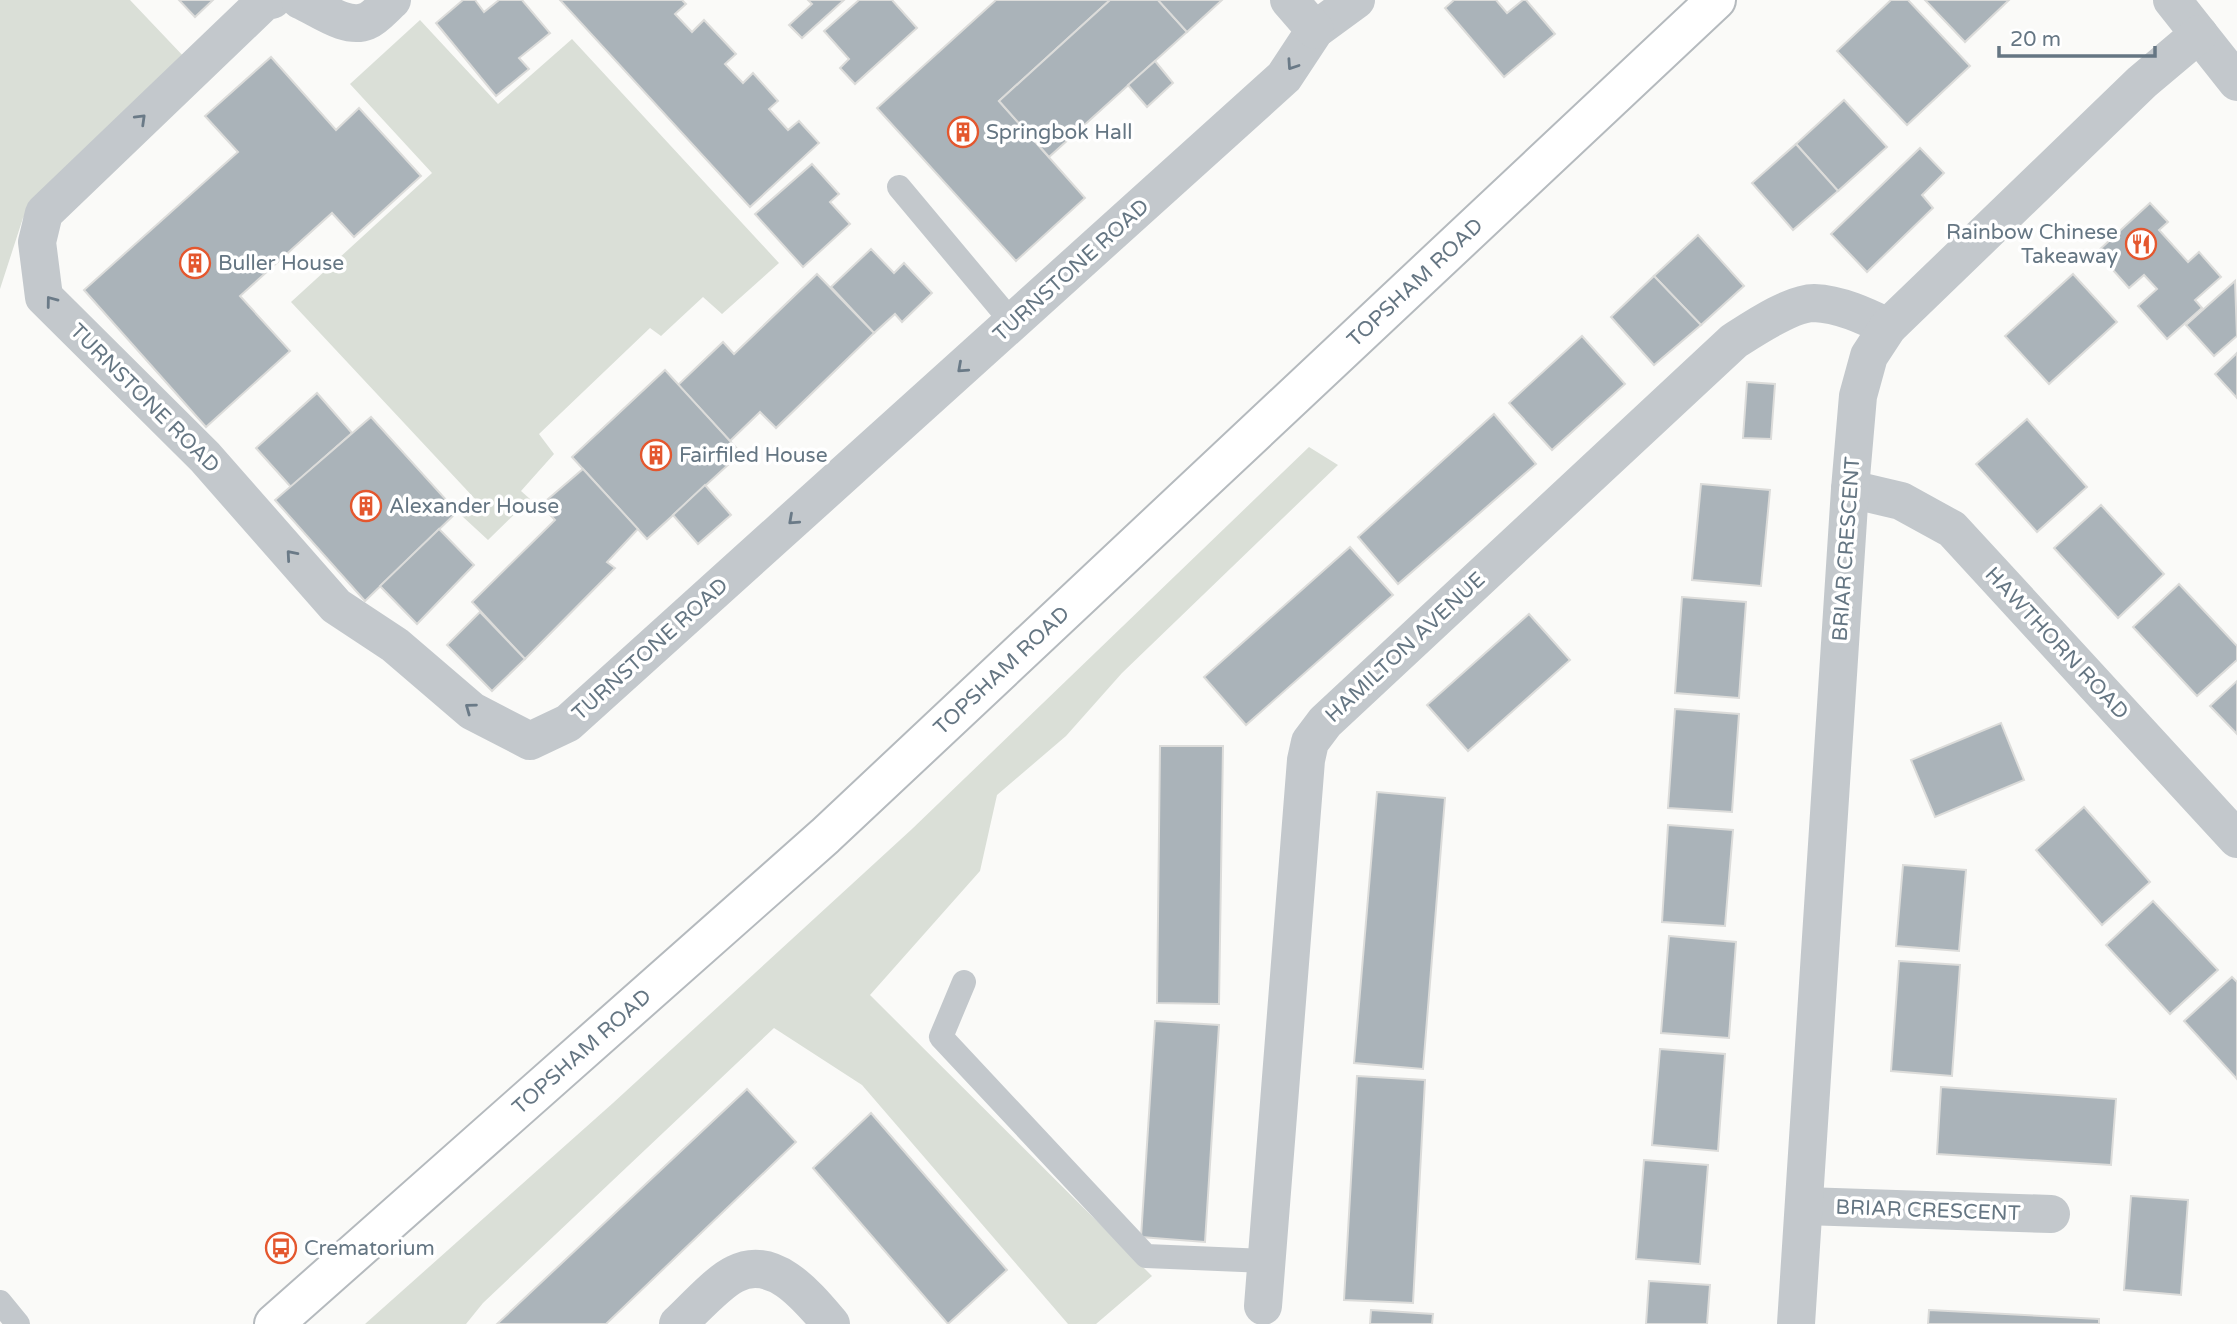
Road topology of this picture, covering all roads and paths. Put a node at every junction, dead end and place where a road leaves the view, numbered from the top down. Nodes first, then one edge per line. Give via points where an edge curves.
1 (272, 0) edge
2 (300, 0) edge
3 (392, 0) edge
4 (1289, 0) edge
5 (1356, 0) edge
6 (1716, 0) edge
7 (2172, 0) edge
8 (1315, 30) junction
9 (2199, 34) junction
10 (2237, 82) edge
11 (899, 187) dead end
12 (1013, 323) junction
13 (1888, 327) junction
14 (1850, 489) junction
15 (2237, 839) edge
16 (964, 982) dead end
17 (1804, 1206) junction
18 (2051, 1214) dead end
19 (1266, 1261) junction
20 (0, 1302) edge
21 (1263, 1315) edge
22 (18, 1324) edge
23 (274, 1324) edge
24 (678, 1324) edge
25 (831, 1324) edge
26 (1796, 1324) edge

12 -> 1 street, TURNSTONE ROAD via 568,723 530,741 472,711 395,645 336,606 205,457 44,297 37,242 44,213 265,1
2 - 3 street via 343,23 367,21
4 - 8 street
5 - 8 street, TURNSTONE ROAD
6 - 23 main road, TOPSHAM ROAD via 825,836
7 - 9 street
8 -> 12 street, TURNSTONE ROAD via 1283,77
9 - 10 street
9 - 13 street, BRIAR CRESCENT via 2142,82
11 - 12 lane
13 - 14 street, BRIAR CRESCENT via 1869,356 1858,396
13 - 19 street, HAMILTON AVENUE via 1855,311 1812,303 1776,315 1734,341 1325,722 1310,742
14 - 15 street, HAWTHORN ROAD via 1901,501 1952,529
14 - 17 street, BRIAR CRESCENT
16 - 19 lane via 941,1037 1146,1256
17 - 18 street, BRIAR CRESCENT
17 - 26 street, BRIAR CRESCENT
19 - 21 street, HAMILTON AVENUE
20 - 22 lane
24 - 25 street via 733,1275 752,1267 786,1278

